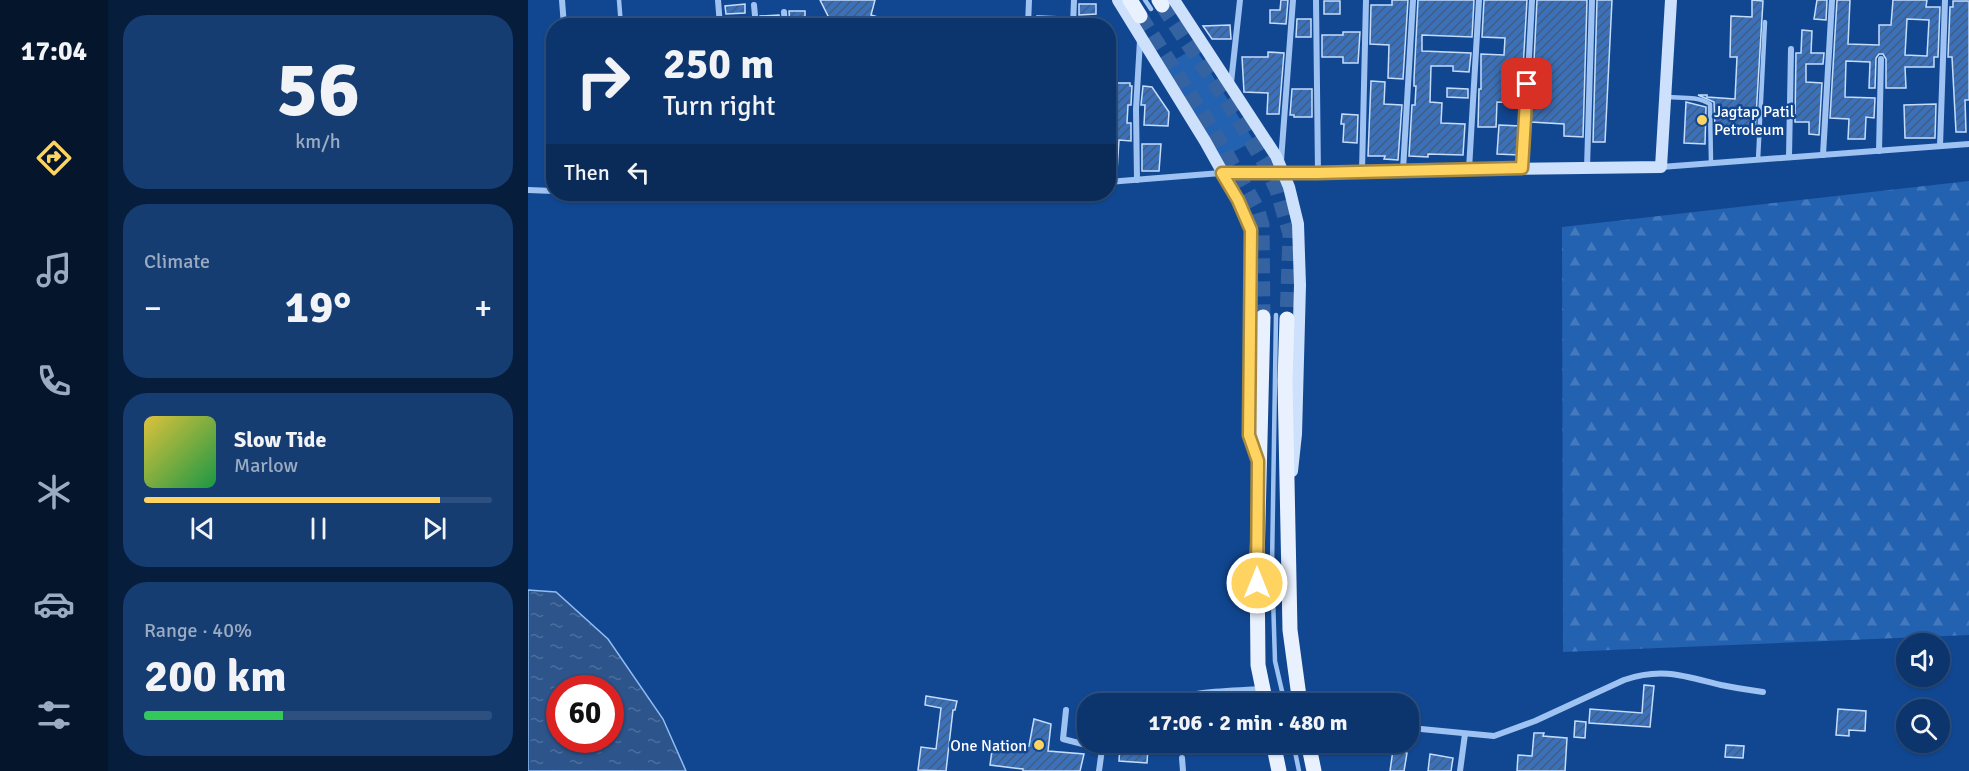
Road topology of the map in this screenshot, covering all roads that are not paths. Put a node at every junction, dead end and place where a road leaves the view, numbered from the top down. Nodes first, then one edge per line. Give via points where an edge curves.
1 (562, 0) edge
2 (619, 0) edge
3 (718, 0) edge
4 (1029, 0) edge
5 (1074, 0) edge
6 (1118, 0) edge
7 (1130, 0) edge
8 (1145, 0) edge
9 (1240, 0) edge
10 (1293, 0) edge
11 (1316, 0) edge
12 (1366, 0) edge
13 (1413, 0) edge
14 (1479, 0) edge
15 (1532, 0) edge
16 (1592, 0) edge
17 (1671, 0) edge
18 (1832, 0) edge
19 (1945, 0) edge
20 (754, 5) dead end
21 (1157, 6) edge
22 (784, 12) dead end
23 (563, 18) edge
24 (620, 18) edge
25 (719, 18) edge
26 (755, 18) edge
27 (784, 18) edge
28 (1028, 18) edge
29 (1073, 18) edge
30 (1765, 22) dead end
31 (1140, 36) junction
32 (1791, 49) dead end
33 (1881, 59) dead end
34 (1231, 87) junction
35 (1665, 97) junction
36 (1969, 144) edge
37 (1940, 146) junction
38 (1879, 151) junction
39 (1823, 155) junction
40 (1789, 157) junction
41 (1758, 160) junction
42 (1711, 163) junction
43 (1661, 167) junction
44 (1522, 168) junction
45 (1587, 168) junction
46 (1469, 169) junction
47 (1281, 170) junction
48 (1403, 170) junction
49 (1362, 171) junction
50 (1222, 173) junction
51 (1317, 173) junction
52 (1137, 180) junction
53 (1116, 181) edge
54 (528, 190) edge
55 (546, 191) edge
56 (1275, 317) junction
57 (1258, 461) junction
58 (1287, 491) junction
59 (1763, 692) dead end
60 (1197, 693) edge
61 (1246, 693) edge
62 (1263, 693) edge
63 (1282, 693) edge
64 (1299, 693) edge
65 (1066, 710) dead end
66 (1419, 728) edge
67 (1465, 734) junction
68 (1275, 753) edge
69 (1295, 753) edge
70 (1310, 753) edge
71 (1182, 758) dead end
72 (1100, 771) edge
73 (1183, 771) edge
74 (1279, 771) edge
75 (1299, 771) edge
76 (1314, 771) edge
77 (1460, 771) edge

1 - 23 street
2 - 24 lane
3 - 25 street
4 - 28 street
5 - 29 street
6 - 31 main road
7 - 21 main road
8 - 21 lane
9 - 34 street
10 - 47 street
11 - 51 street
12 - 49 street
13 - 48 street
14 - 46 street
15 - 44 street
16 - 45 street
17 - 35 main road
18 - 39 street
19 - 37 street
20 - 26 street
21 - 34 main road
22 - 27 street
30 - 41 lane
31 - 50 main road
31 - 52 street
32 - 40 street
33 - 38 street
34 - 47 main road
35 - 42 lane via 1710,104
35 - 43 main road
36 - 37 street
37 - 38 street
38 - 39 street
39 - 40 street
40 - 41 street
41 - 42 street
42 - 43 street
43 - 45 main road
44 - 45 main road
44 - 46 main road
46 - 48 main road
47 - 50 main road
47 - 51 main road
47 - 58 main road via 1298,224 1300,285 1296,434
48 - 49 main road
49 - 51 main road
50 - 52 street
50 - 57 main road via 1251,230 1249,435
52 - 53 street
54 - 55 street
56 - 57 main road
56 - 58 main road via 1285,381
56 - 63 lane via 1272,566 1275,661
57 - 62 main road via 1258,665
58 - 64 main road via 1290,630
59 - 67 street via 1677,673 1632,677 1494,736
60 - 61 street
65 - 72 street via 1063,739 1102,749
66 - 67 street
67 - 77 street
68 - 74 main road
69 - 75 lane
70 - 76 main road
71 - 73 street

